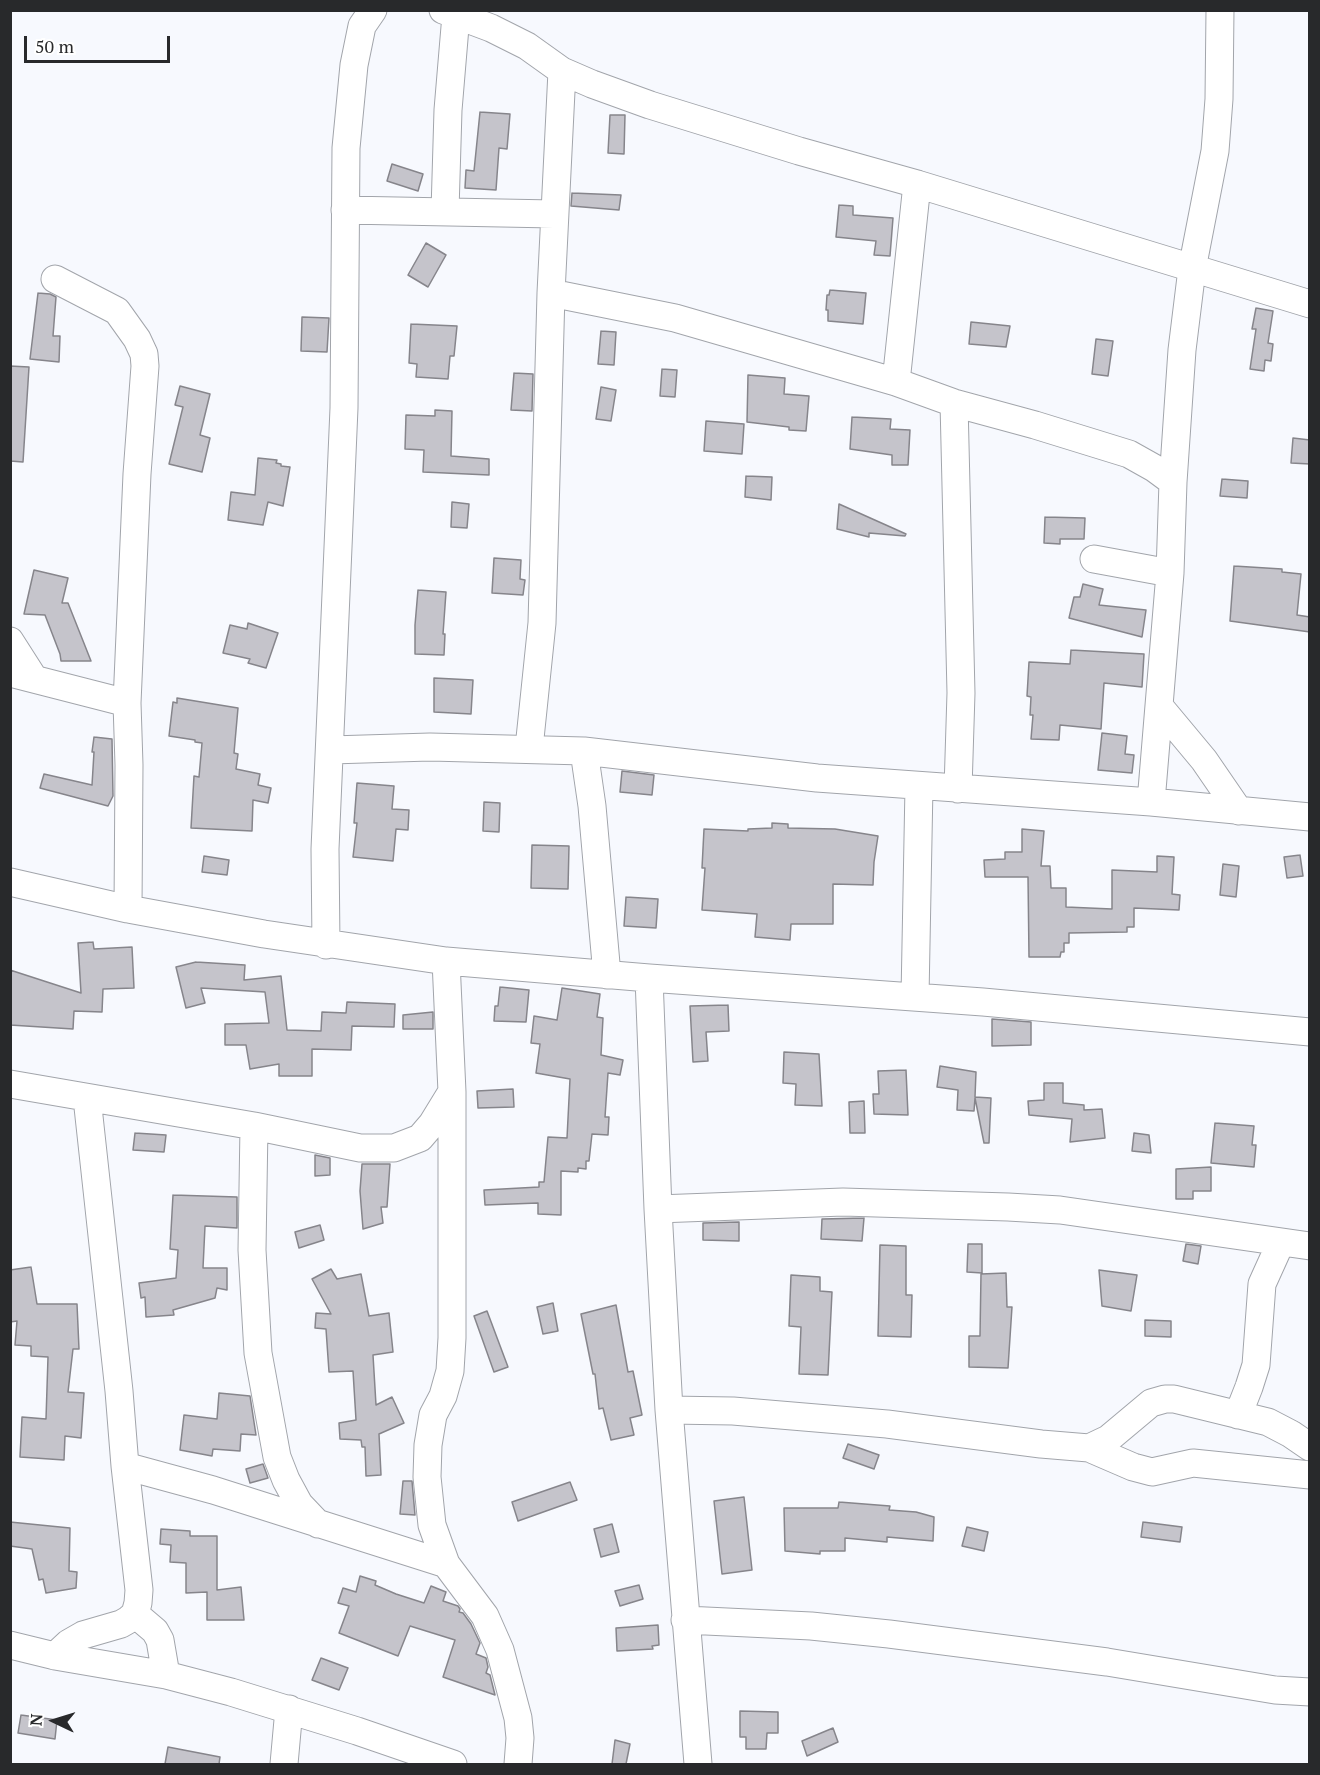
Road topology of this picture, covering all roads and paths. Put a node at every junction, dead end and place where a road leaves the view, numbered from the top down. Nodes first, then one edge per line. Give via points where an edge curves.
1 (373, 10) edge
2 (1220, 10) edge
3 (450, 13) edge
4 (562, 70) junction
5 (917, 184) junction
6 (345, 210) junction
7 (445, 212) junction
8 (554, 214) junction
9 (1192, 269) junction
10 (55, 279) dead end
11 (551, 293) junction
12 (1310, 304) edge
13 (896, 382) junction
14 (954, 403) junction
15 (1176, 435) junction
16 (1129, 454) junction
17 (1173, 482) junction
18 (1094, 559) dead end
19 (1170, 573) junction
20 (10, 641) edge
21 (22, 675) edge
22 (127, 703) junction
23 (1159, 706) junction
24 (529, 748) junction
25 (331, 750) junction
26 (584, 751) junction
27 (919, 786) junction
28 (958, 789) junction
29 (1151, 802) junction
30 (1239, 811) junction
31 (1310, 817) edge
32 (10, 882) edge
33 (128, 909) junction
34 (326, 945) junction
35 (446, 961) junction
36 (607, 975) junction
37 (649, 978) junction
38 (915, 997) junction
39 (1310, 1032) edge
40 (10, 1084) edge
41 (452, 1092) junction
42 (87, 1098) junction
43 (254, 1126) junction
44 (658, 1209) junction
45 (1281, 1242) junction
46 (1310, 1246) edge
47 (669, 1410) junction
48 (1238, 1415) junction
49 (1310, 1447) edge
50 (1089, 1448) junction
51 (125, 1466) junction
52 (1310, 1475) edge
53 (318, 1524) junction
54 (446, 1564) junction
55 (135, 1614) junction
56 (685, 1620) junction
57 (10, 1646) edge
58 (55, 1656) junction
59 (166, 1675) junction
60 (1310, 1692) edge
61 (289, 1709) junction
62 (284, 1764) edge
63 (453, 1764) edge
64 (518, 1764) edge
65 (698, 1764) edge

1 - 6 street via 362,26 354,65
2 - 9 street via 1215,151
3 - 4 street via 527,46
3 - 7 street
4 - 5 street via 701,122
4 - 8 street
5 - 9 street
5 - 13 street
6 - 7 street
6 - 25 street via 344,408
7 - 8 street
8 - 11 street
9 - 12 street
9 - 15 street
10 - 22 street via 117,311 144,354
11 - 13 street via 675,318
11 - 24 street via 542,623
13 - 14 street
14 - 16 street
14 - 28 street via 961,693
15 - 16 street via 1158,447
15 - 17 street
16 - 17 street
17 - 19 street
18 - 19 street
19 - 23 street
20 - 21 street
21 - 22 street
22 - 33 street
23 - 29 street
23 - 30 street via 1204,760
24 - 25 street
24 - 26 street
25 - 34 street via 325,849
26 - 27 street
26 - 36 street
27 - 28 street
27 - 38 street
28 - 29 street
29 - 30 street
30 - 31 street
32 - 33 street
33 - 34 street
34 - 35 street
35 - 36 street
35 - 41 street
36 - 37 street
37 - 38 street
37 - 44 street
38 - 39 street
40 - 42 street
41 - 43 street via 420,1137 394,1148 360,1148
41 - 54 street via 450,1371 434,1415 427,1477 432,1525
42 - 43 street
42 - 51 street
43 - 53 street via 252,1259 258,1353 280,1464 299,1504
44 - 45 street via 843,1202 1008,1207 1060,1210
44 - 47 street
45 - 46 street
45 - 48 street via 1262,1284 1256,1365
47 - 50 street via 734,1411 886,1424
47 - 56 street
48 - 49 street via 1268,1422
48 - 50 street via 1174,1398 1158,1400 1108,1439
50 - 52 street via 1152,1472 1193,1462
51 - 53 street
51 - 55 street via 139,1590
53 - 54 street
54 - 64 street via 485,1616 500,1650 518,1718
55 - 58 street via 121,1624 83,1635
55 - 59 street via 160,1640
56 - 60 street via 889,1634
56 - 65 street
57 - 58 street
58 - 59 street
59 - 61 street
61 - 62 street
61 - 63 street

